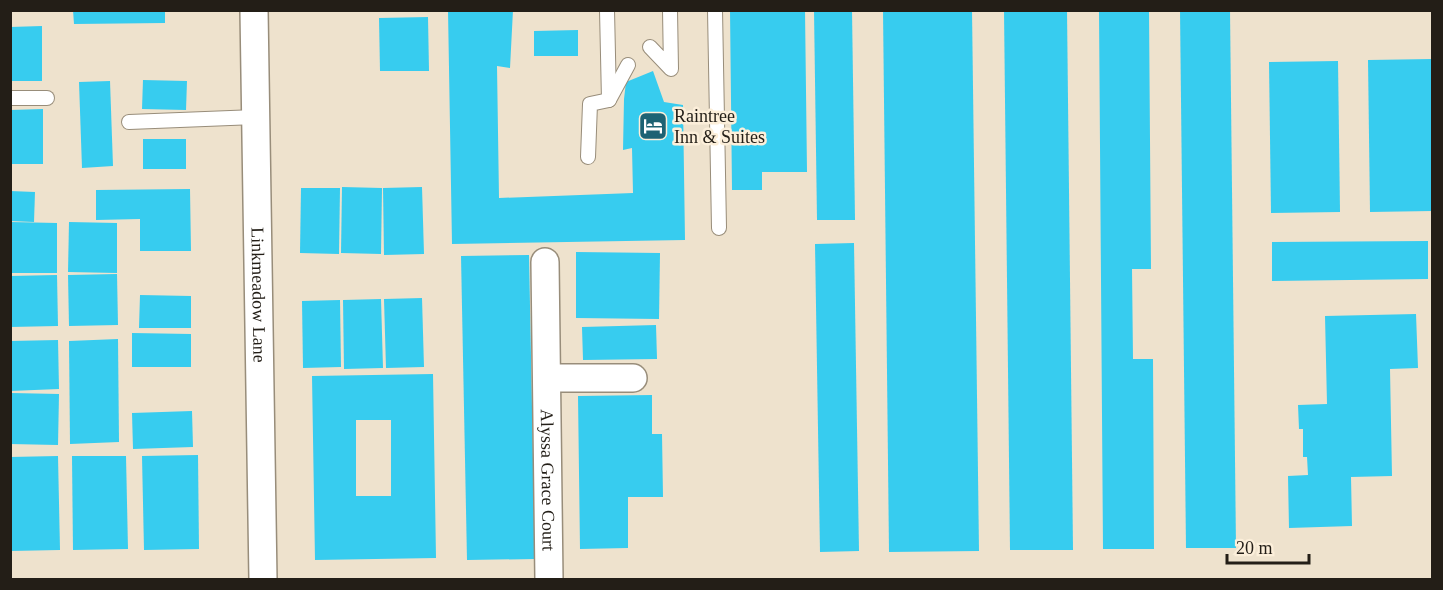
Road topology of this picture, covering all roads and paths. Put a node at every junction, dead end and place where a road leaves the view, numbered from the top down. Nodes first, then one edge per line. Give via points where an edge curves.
1 (254, 10) edge
2 (607, 10) edge
3 (670, 10) edge
4 (715, 10) edge
5 (650, 47) dead end
6 (628, 65) dead end
7 (10, 98) edge
8 (47, 98) dead end
9 (609, 100) junction
10 (256, 117) junction
11 (129, 122) dead end
12 (588, 157) dead end
13 (719, 228) dead end
14 (545, 262) dead end
15 (547, 378) junction
16 (633, 378) dead end
17 (263, 579) edge
18 (549, 579) edge

1 - 10 street, Linkmeadow Lane
2 - 9 lane
3 - 5 lane via 671,69
4 - 13 lane
6 - 9 lane
7 - 8 lane
9 - 12 lane via 590,104
10 - 11 lane
10 - 17 street, Linkmeadow Lane
14 - 15 street, Alyssa Grace Court
15 - 16 street
15 - 18 street, Alyssa Grace Court

